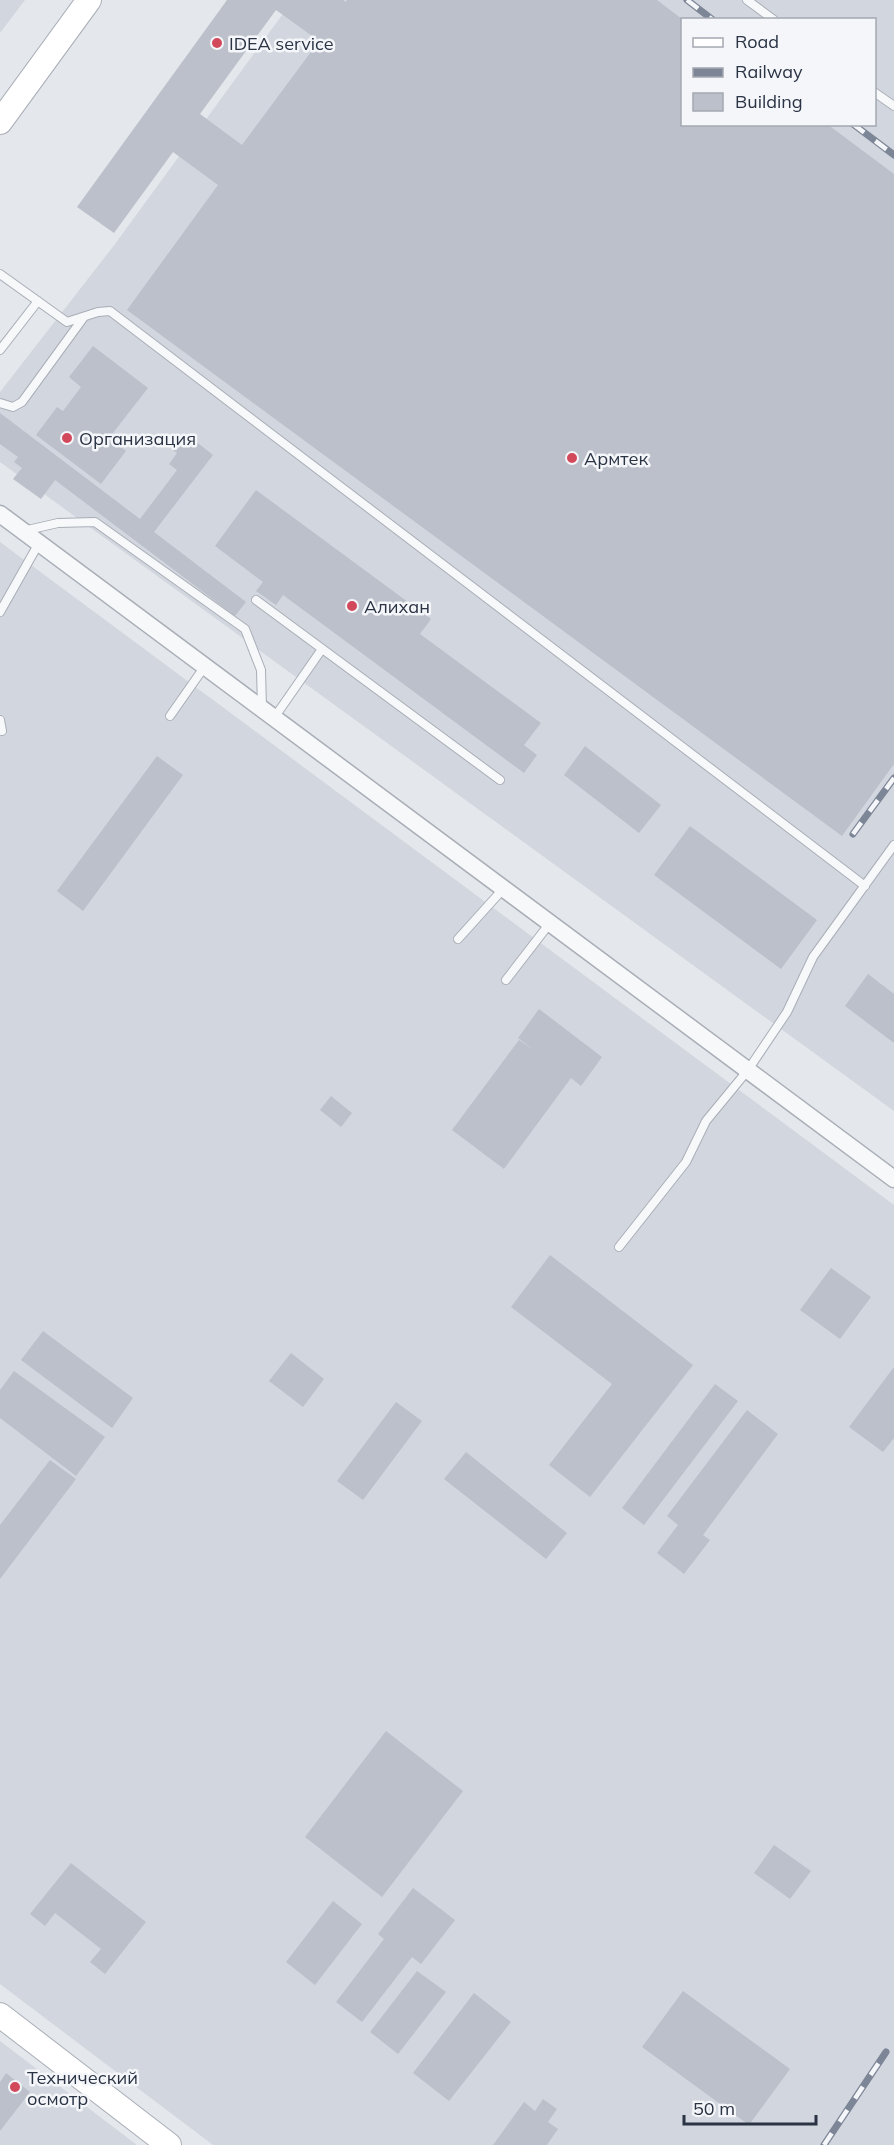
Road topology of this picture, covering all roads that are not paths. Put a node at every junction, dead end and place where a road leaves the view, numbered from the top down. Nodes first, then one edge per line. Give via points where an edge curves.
1 (89, 0) edge
2 (747, 0) edge
3 (771, 18) edge
4 (876, 93) edge
5 (894, 106) edge
6 (0, 122) edge
7 (0, 274) edge
8 (38, 301) junction
9 (85, 316) junction
10 (0, 350) edge
11 (0, 403) edge
12 (4, 520) edge
13 (23, 531) junction
14 (39, 543) junction
15 (256, 600) dead end
16 (0, 612) edge
17 (322, 649) junction
18 (205, 666) junction
19 (268, 713) junction
20 (170, 716) dead end
21 (0, 720) edge
22 (2, 731) dead end
23 (500, 780) dead end
24 (894, 845) edge
25 (865, 886) junction
26 (504, 888) junction
27 (550, 923) junction
28 (458, 939) dead end
29 (506, 980) dead end
30 (748, 1070) junction
31 (894, 1179) edge
32 (619, 1247) dead end
33 (0, 2015) edge
34 (169, 2145) edge

1 - 6 street
2 - 3 lane
4 - 5 lane
7 - 8 lane
8 - 9 lane via 67,321
8 - 10 lane
9 - 11 lane via 22,402 13,406
9 - 25 lane via 110,311
12 - 13 street
13 - 14 street
13 - 19 lane via 58,523 95,522 245,629 261,670
14 - 16 lane
14 - 18 street
15 - 17 lane
17 - 19 lane
17 - 23 lane
18 - 19 street
18 - 20 lane
19 - 26 street
21 - 22 lane
24 - 25 lane
25 - 30 lane via 813,957 786,1012
26 - 27 street
26 - 28 lane
27 - 29 lane
27 - 30 street
30 - 31 street
30 - 32 lane via 706,1121 686,1162
33 - 34 street

